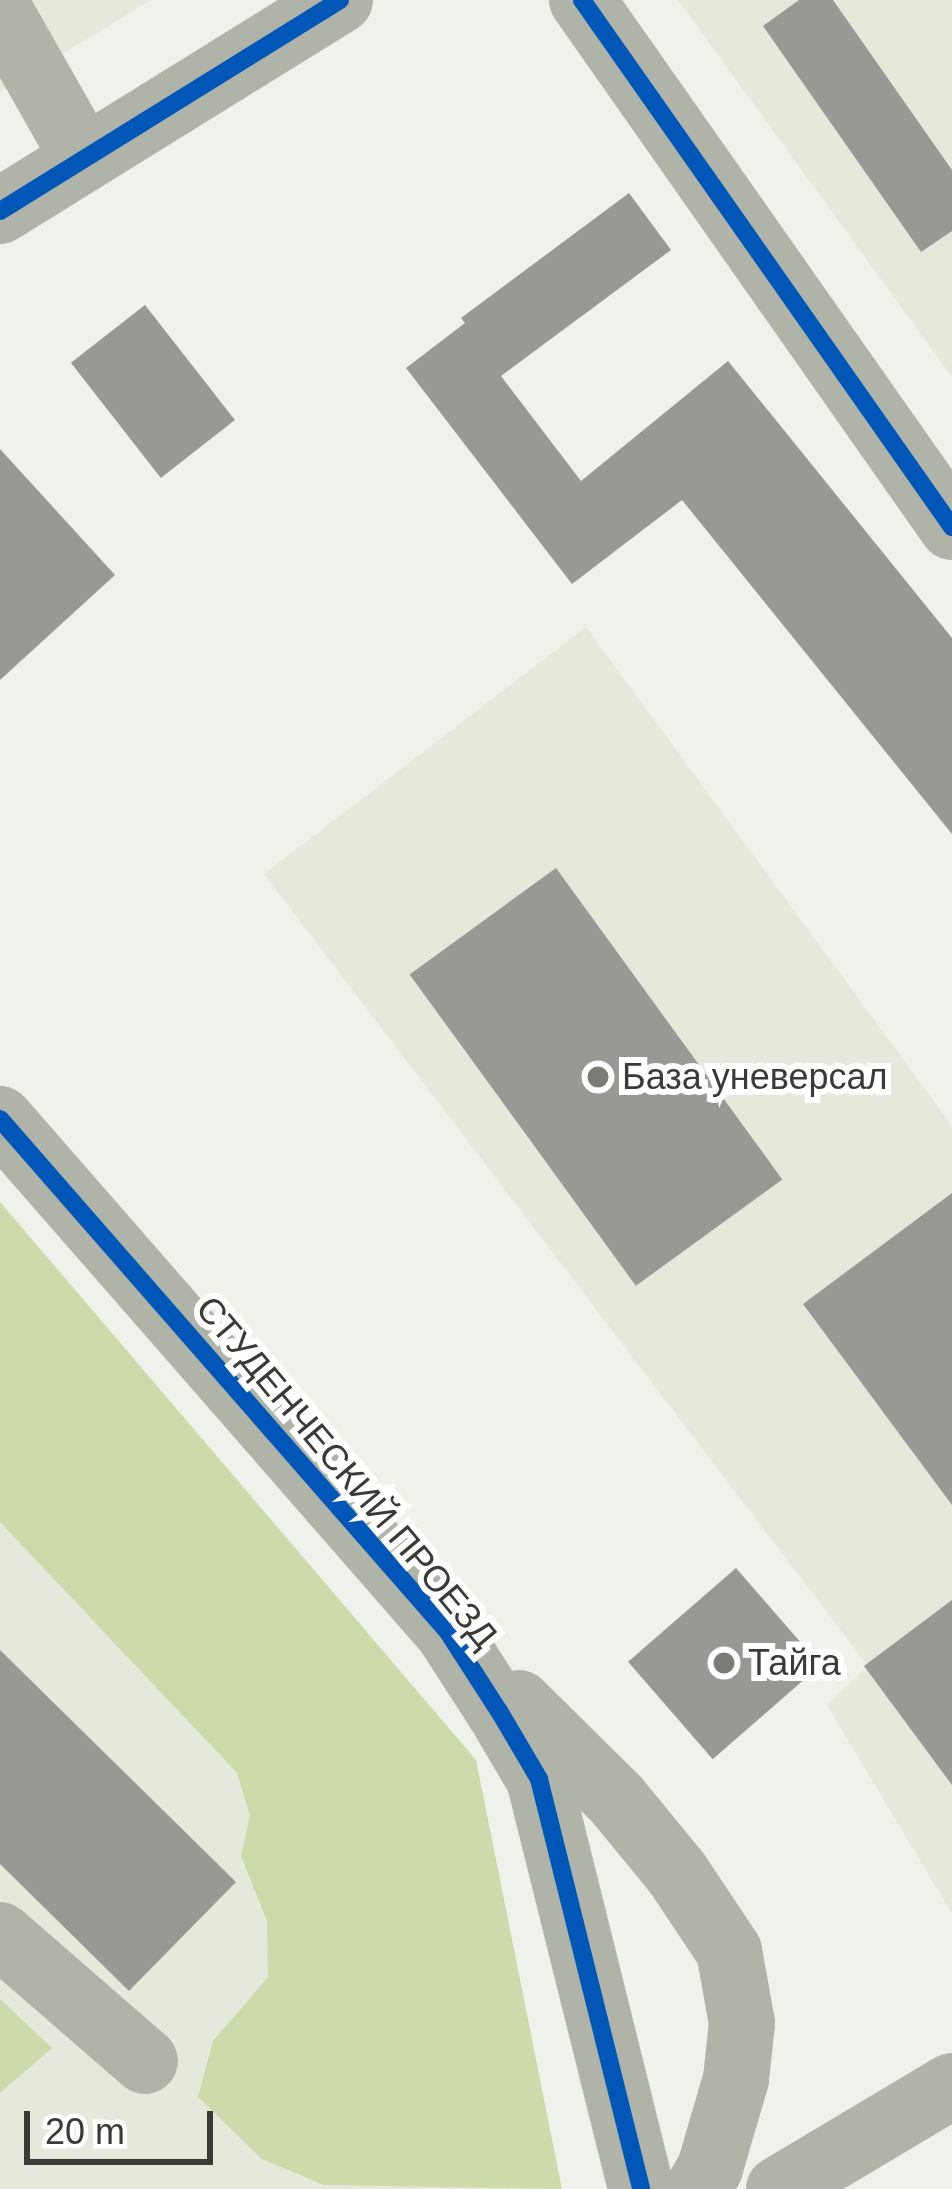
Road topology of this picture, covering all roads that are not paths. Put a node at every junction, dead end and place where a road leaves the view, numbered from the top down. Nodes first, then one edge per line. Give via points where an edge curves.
1 (340, 0) edge
2 (582, 0) edge
3 (0, 11) edge
4 (84, 159) junction
5 (0, 211) edge
6 (952, 527) edge
7 (0, 1119) edge
8 (448, 1632) junction
9 (0, 1935) edge
10 (145, 2061) dead end
11 (952, 2086) edge
12 (641, 2189) edge
13 (698, 2189) edge
14 (779, 2189) edge

1 - 4 street
2 - 6 street
3 - 4 street
4 - 5 street
7 - 8 street, СТУДЕНЧЕСКИЙ ПРОЕЗД
8 - 12 street, СТУДЕНЧЕСКИЙ ПРОЕЗД via 539,1779
8 - 13 street via 617,1800 729,1951 742,2023 736,2079
9 - 10 street
11 - 14 street

